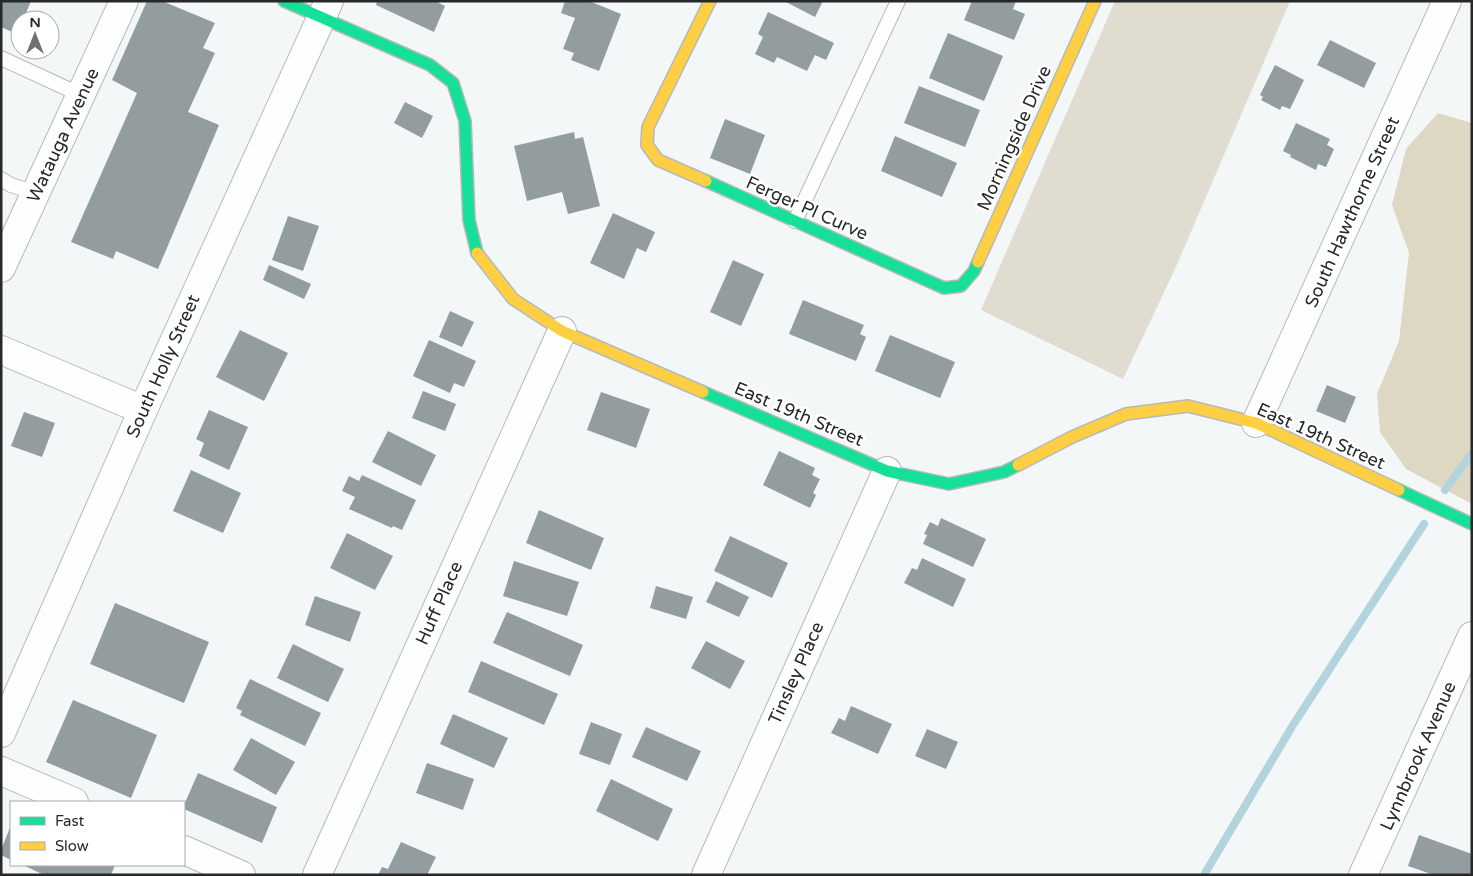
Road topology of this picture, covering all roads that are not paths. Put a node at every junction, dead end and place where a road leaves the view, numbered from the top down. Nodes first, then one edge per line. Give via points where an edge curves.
1 (124, 1) edge
2 (284, 1) edge
3 (710, 1) edge
4 (898, 1) edge
5 (1095, 1) edge
6 (1447, 1) edge
7 (325, 9) edge
8 (1, 58) edge
9 (80, 95) junction
10 (1, 179) edge
11 (36, 192) junction
12 (795, 222) junction
13 (1, 268) edge
14 (961, 286) joint
15 (562, 331) junction
16 (1, 350) edge
17 (143, 410) junction
18 (1256, 423) junction
19 (887, 471) junction
20 (1472, 524) edge
21 (1472, 636) edge
22 (1, 733) edge
23 (1, 771) edge
24 (72, 801) edge
25 (185, 850) edge
26 (241, 875) edge
27 (316, 875) edge
28 (706, 875) edge
29 (1363, 875) edge

1 - 9 street, Watauga Avenue
2 - 7 street, East 19th Street
3 - 12 street, Ferger Pl Curve via 648,127 647,145 658,160
4 - 12 lane
5 - 14 street, Morningside Drive via 974,271
6 - 18 street, South Hawthorne Street
7 - 15 street, East 19th Street via 430,65 453,83 465,121 469,220 477,255 513,299
7 - 17 street, South Holly Street
8 - 9 lane
9 - 11 street, Watauga Avenue
10 - 11 lane
11 - 13 street, Watauga Avenue
12 - 14 street, Ferger Pl Curve via 944,288
15 - 19 street, East 19th Street
15 - 27 street, Huff Place
16 - 17 street
17 - 22 street, South Holly Street
18 - 19 street, East 19th Street via 1188,406 1126,414 1004,472 949,484
18 - 20 street, East 19th Street
19 - 28 street, Tinsley Place
21 - 29 street, Lynnbrook Avenue
23 - 24 street
25 - 26 street

